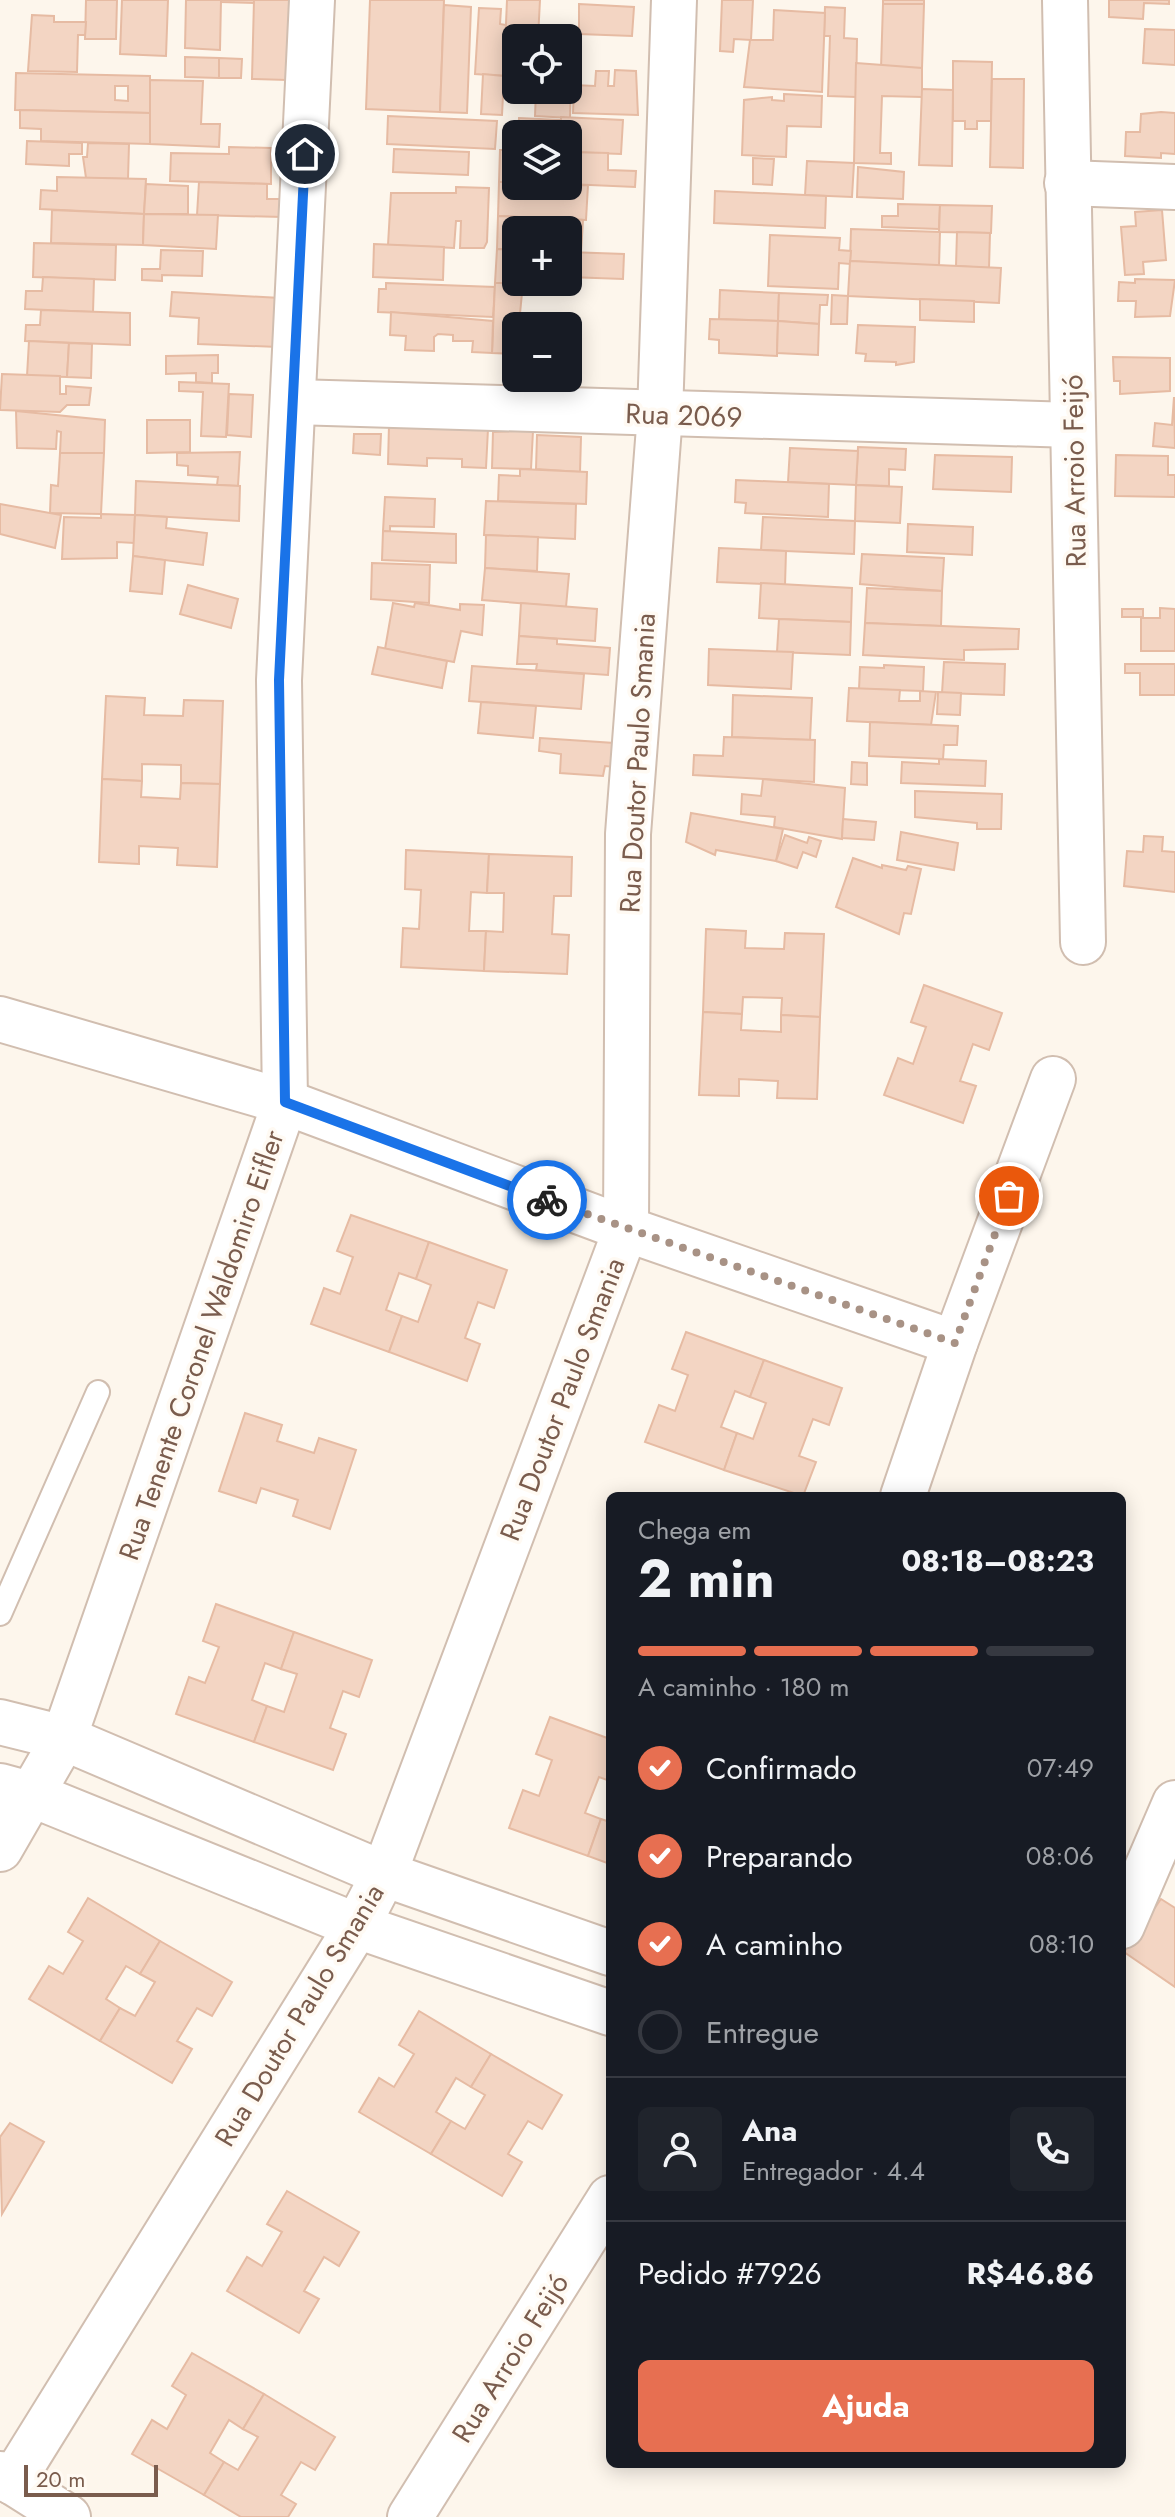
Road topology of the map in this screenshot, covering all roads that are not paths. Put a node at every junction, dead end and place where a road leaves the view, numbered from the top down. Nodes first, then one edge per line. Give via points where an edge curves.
1 (312, 0) edge
2 (674, 0) edge
3 (1065, 0) edge
4 (1067, 183) junction
5 (1175, 187) edge
6 (294, 402) junction
7 (660, 414) junction
8 (1073, 425) junction
9 (1083, 942) dead end
10 (0, 1019) edge
11 (1053, 1079) dead end
12 (285, 1102) junction
13 (626, 1229) junction
14 (955, 1343) junction
15 (98, 1392) dead end
16 (904, 1492) edge
17 (0, 1614) edge
18 (0, 1722) edge
19 (64, 1738) junction
20 (17, 1791) edge
21 (1175, 1803) edge
22 (0, 1849) edge
23 (384, 1874) junction
24 (1126, 1917) edge
25 (357, 1926) junction
26 (606, 1952) edge
27 (606, 2012) edge
28 (606, 2204) edge
29 (6, 2478) edge
30 (68, 2517) edge
31 (410, 2517) edge

1 - 6 street, Rua Tenente Coronel Waldomiro Eifler
2 - 7 street, Rua Doutor Paulo Smania
3 - 4 street, Rua Arroio Feijó
4 - 5 street
4 - 8 street, Rua Arroio Feijó
6 - 7 street, Rua 2069
6 - 12 street, Rua Tenente Coronel Waldomiro Eifler via 279,680
7 - 8 street, Rua 2069
7 - 13 street, Rua Doutor Paulo Smania via 628,834
8 - 9 street, Rua Arroio Feijó
10 - 12 street
11 - 14 street
12 - 13 street
12 - 19 street, Rua Tenente Coronel Waldomiro Eifler
13 - 14 street
13 - 23 street, Rua Doutor Paulo Smania
14 - 16 street
15 - 17 lane
18 - 19 street
19 - 20 street, Rua Tenente Coronel Waldomiro Eifler
19 - 23 street
20 - 22 street, Rua Tenente Coronel Waldomiro Eifler
20 - 25 street
21 - 24 street
23 - 25 street, Rua Doutor Paulo Smania
23 - 26 street
25 - 27 street
25 - 29 street, Rua Doutor Paulo Smania
28 - 31 street, Rua Arroio Feijó
29 - 30 street

